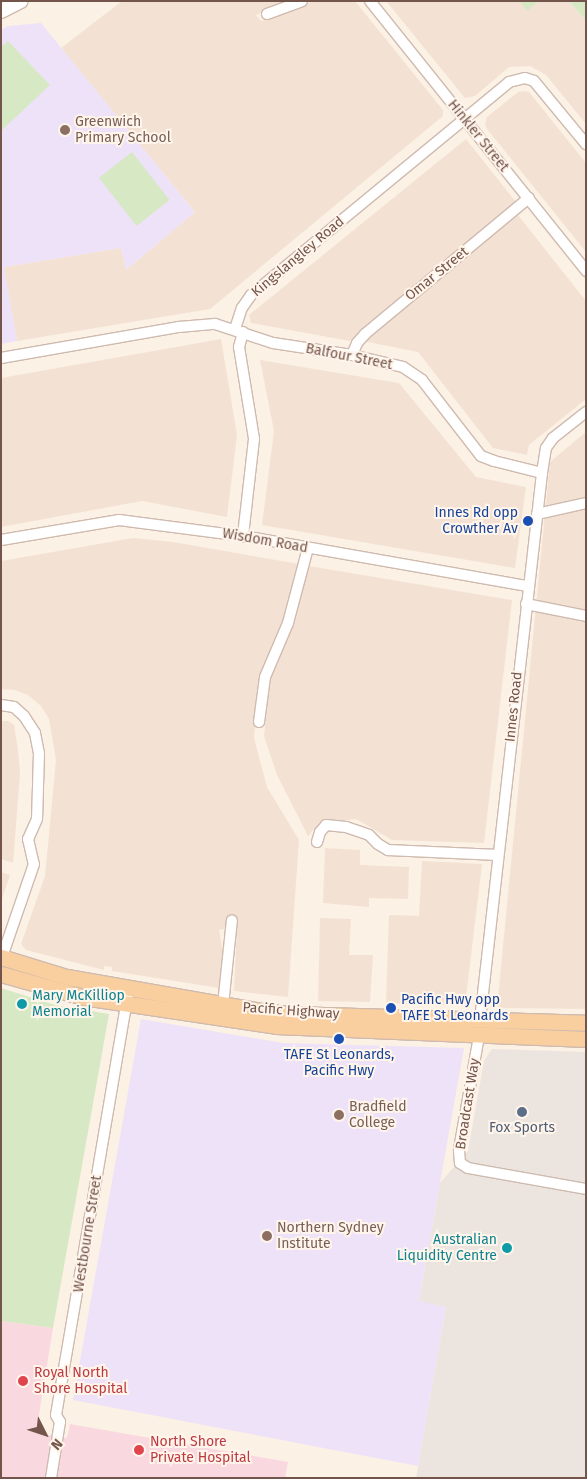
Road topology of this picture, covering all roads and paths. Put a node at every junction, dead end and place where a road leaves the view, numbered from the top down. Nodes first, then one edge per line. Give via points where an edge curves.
1 (21, 1) edge
2 (302, 1) edge
3 (370, 1) edge
4 (3, 7) edge
5 (267, 14) dead end
6 (463, 118) junction
7 (586, 144) edge
8 (529, 198) junction
9 (586, 271) edge
10 (239, 331) junction
11 (352, 355) junction
12 (1, 358) edge
13 (586, 412) edge
14 (542, 473) junction
15 (586, 503) edge
16 (537, 514) junction
17 (243, 536) junction
18 (1, 540) edge
19 (308, 548) junction
20 (528, 586) junction
21 (526, 604) junction
22 (586, 616) edge
23 (1, 705) edge
24 (259, 722) dead end
25 (317, 842) dead end
26 (498, 855) junction
27 (232, 920) dead end
28 (2, 957) edge
29 (1, 974) edge
30 (129, 988) junction
31 (126, 1004) junction
32 (223, 1005) junction
33 (480, 1020) junction
34 (586, 1023) edge
35 (479, 1036) junction
36 (586, 1038) edge
37 (586, 1189) edge
38 (51, 1478) edge

1 - 4 main road
2 - 5 street
3 - 6 street, Hinkler Street
6 - 7 street, Kingslangley Road via 509,82 525,78 541,88
6 - 8 street, Hinkler Street
6 - 10 street, Kingslangley Road via 251,295 242,308
8 - 9 street, Hinkler Street
8 - 11 street, Omar Street via 365,334
10 - 11 street, Balfour Street via 273,342
10 - 12 street via 208,324
10 - 17 street, Kingslangley Road via 254,439
11 - 14 street, Balfour Street via 413,372 482,456 494,462
13 - 14 street, Innes Road via 553,438 546,448
14 - 16 street, Innes Road
15 - 16 street
16 - 20 street, Innes Road
17 - 18 street, Wisdom Road via 119,520
17 - 19 street, Wisdom Road
19 - 20 street, Wisdom Road
19 - 24 street via 288,623 265,677
20 - 21 street, Innes Road
21 - 22 street
21 - 26 street, Innes Road
23 - 28 street via 14,706 24,716 35,733 40,753 37,819 28,839 34,864
25 - 26 street via 326,825 346,826 369,835 388,850
26 - 33 street, Innes Road
27 - 32 street
28 - 30 main road, Pacific Highway via 67,977
29 - 31 main road, Pacific Highway via 71,995
30 - 31 street, Westbourne Street
30 - 32 main road, Pacific Highway
31 - 35 main road, Pacific Highway via 276,1026
31 - 38 street, Westbourne Street via 56,1415 60,1422
32 - 33 main road, Pacific Highway via 291,1014
33 - 34 main road, Pacific Highway
35 - 36 main road, Pacific Highway
35 - 37 street, Broadcast Way via 459,1150 460,1163 468,1168

